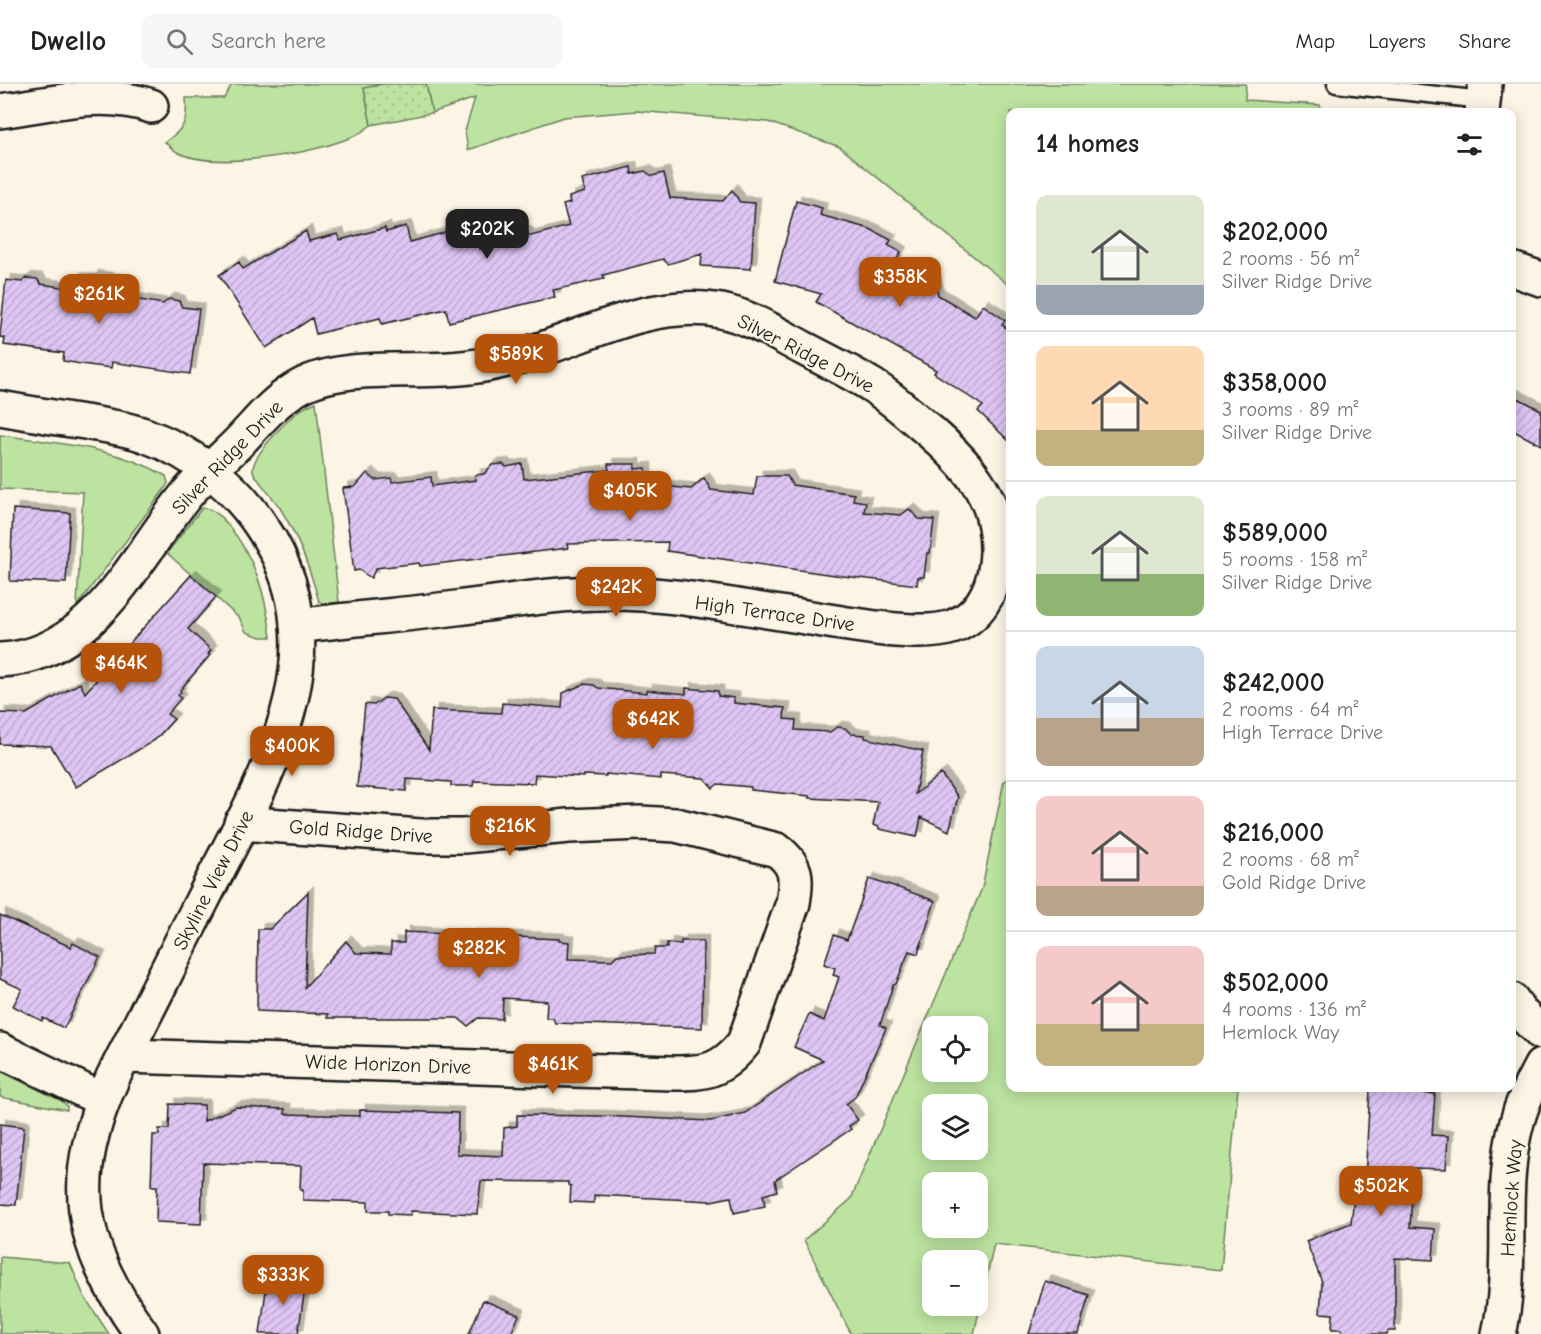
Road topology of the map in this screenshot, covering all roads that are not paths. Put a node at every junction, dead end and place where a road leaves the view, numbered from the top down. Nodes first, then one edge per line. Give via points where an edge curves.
1 (1336, 84) edge
2 (1483, 99) edge
3 (151, 106) dead end
4 (0, 111) edge
5 (1516, 271) edge
6 (1541, 279) edge
7 (0, 408) edge
8 (209, 470) junction
9 (297, 626) junction
10 (932, 631) joint
11 (0, 660) edge
12 (241, 823) junction
13 (794, 868) joint
14 (1516, 1006) edge
15 (1541, 1033) edge
16 (0, 1050) edge
17 (124, 1056) junction
18 (1541, 1066) edge
19 (103, 1100) junction
20 (142, 1334) edge
21 (1499, 1334) edge

1 - 2 lane
3 - 4 street via 132,99 94,98
5 - 6 street
7 - 8 street, Skyline View Drive via 146,435
8 - 9 street, Skyline View Drive via 236,494 268,536 292,590
8 - 10 street, Silver Ridge Drive via 273,406 315,379 353,372 442,370 495,364 642,315 669,310 719,311 763,326 873,386 934,434 983,490 996,530 995,569 990,587 968,619
8 - 11 street, Silver Ridge Drive via 82,627 50,649 28,657
9 - 10 street, High Terrace Drive via 605,592 887,629
9 - 12 street, Skyline View Drive via 297,668 287,719
12 - 13 street, Gold Ridge Drive via 421,836 590,825 667,825 777,850
12 - 17 street, Skyline View Drive
13 - 17 street, Wide Horizon Drive via 793,903 744,1043 732,1059 714,1069 673,1073
14 - 15 street
16 - 19 street
17 - 19 street, Skyline View Drive
18 - 21 street, Hemlock Way via 1517,1122 1511,1154 1506,1290
19 - 20 street, Skyline View Drive via 85,1168 85,1213 99,1263

